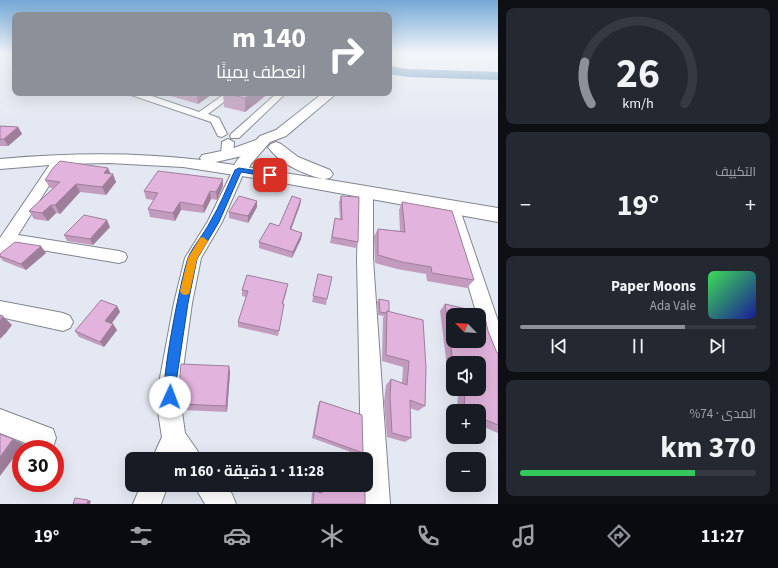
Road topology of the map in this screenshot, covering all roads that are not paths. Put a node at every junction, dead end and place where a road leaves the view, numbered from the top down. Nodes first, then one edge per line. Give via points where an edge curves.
1 (143, 96) edge
2 (228, 96) edge
3 (279, 96) edge
4 (328, 96) edge
5 (201, 115) junction
6 (278, 140) junction
7 (228, 142) junction
8 (259, 144) junction
9 (0, 158) edge
10 (208, 158) junction
11 (59, 160) junction
12 (0, 164) edge
13 (250, 167) junction
14 (329, 176) junction
15 (366, 191) junction
16 (498, 206) edge
17 (452, 207) junction
18 (498, 215) edge
19 (4, 245) edge
20 (119, 257) dead end
21 (0, 309) edge
22 (63, 322) dead end
23 (498, 351) edge
24 (0, 421) edge
25 (44, 438) dead end
26 (170, 448) edge
27 (152, 492) edge
28 (213, 492) edge
29 (147, 504) edge
30 (222, 504) edge
31 (376, 504) edge

1 - 5 street
2 - 5 street
3 - 7 street
4 - 6 main road
5 - 7 street via 215,120
6 - 8 main road via 265,139
6 - 13 main road
6 - 14 main road via 283,156 296,164
7 - 8 main road via 244,151
7 - 10 main road
8 - 13 main road
9 - 10 main road via 128,151
10 - 13 main road
11 - 12 main road
11 - 13 main road via 124,158
11 - 19 street
13 - 14 main road
13 - 15 main road
13 - 26 street via 193,258 170,383
14 - 16 main road
15 - 17 main road
15 - 31 street via 365,259
17 - 18 main road
17 - 23 street
19 - 20 street
21 - 22 street
24 - 25 street
27 - 29 street
28 - 30 street

